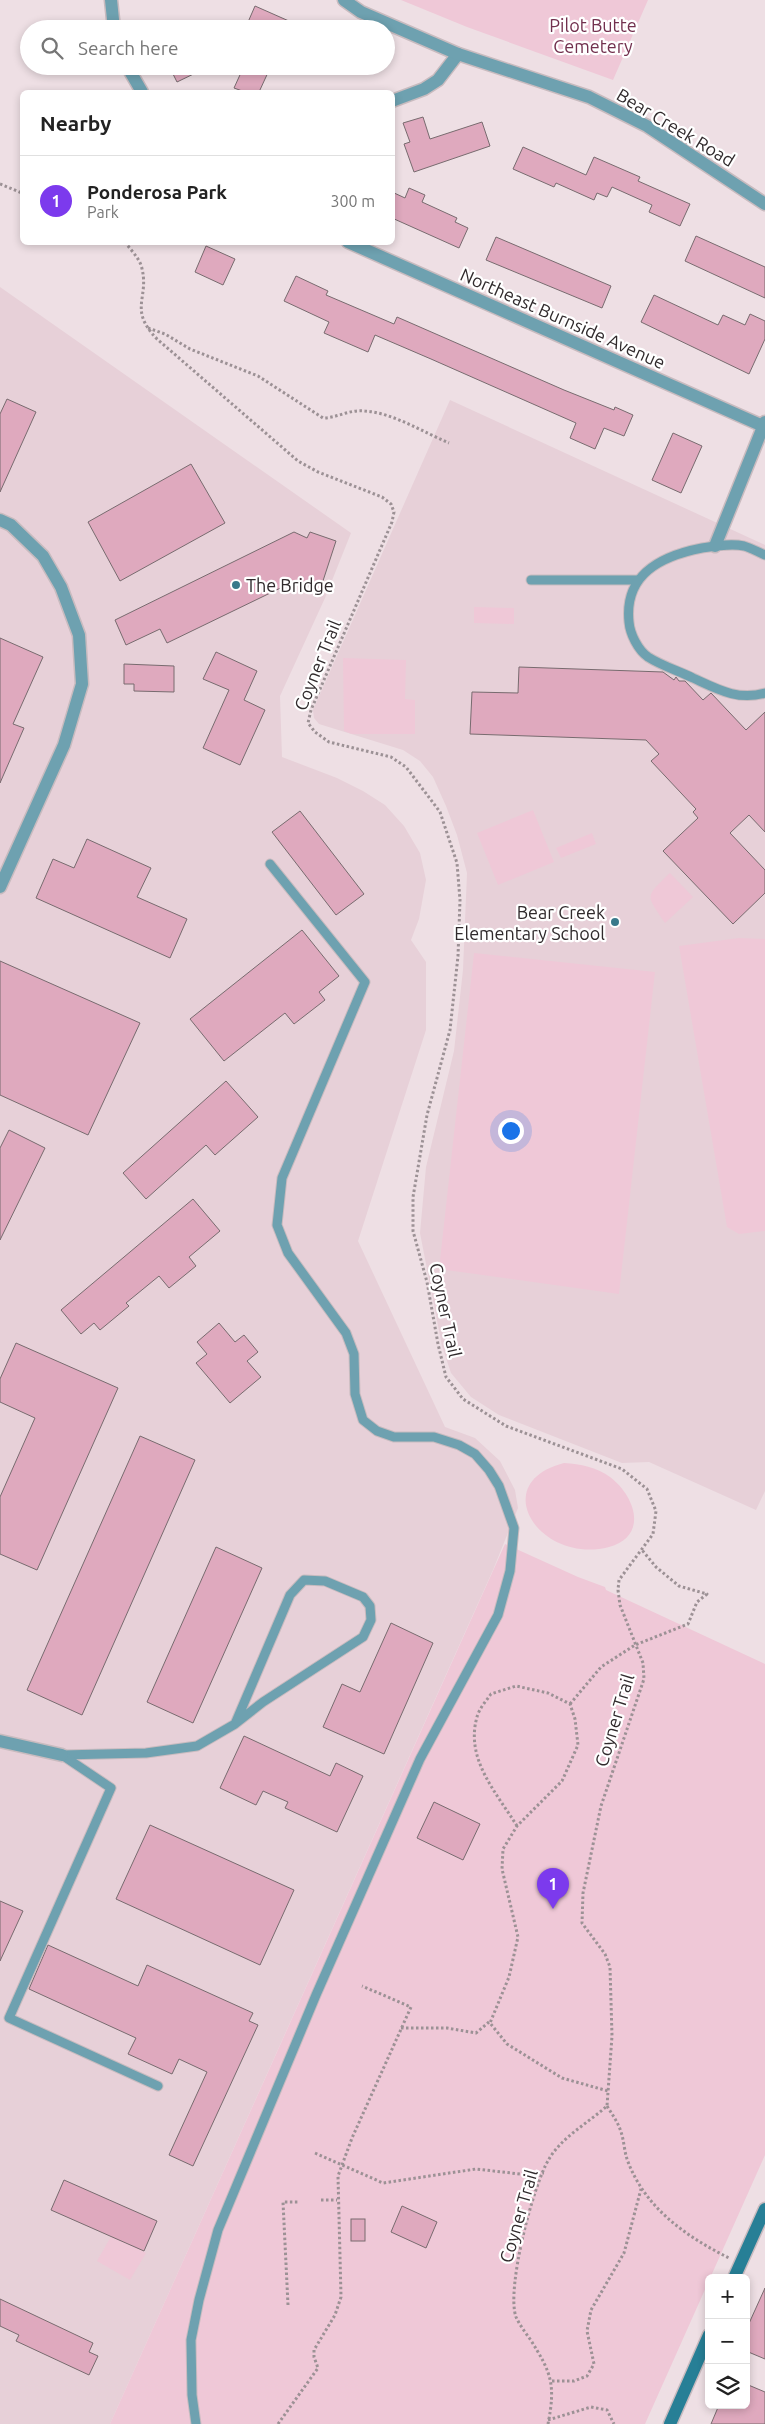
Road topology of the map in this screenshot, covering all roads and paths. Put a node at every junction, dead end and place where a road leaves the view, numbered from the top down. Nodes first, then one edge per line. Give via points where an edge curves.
1 (111, 0) edge
2 (344, 0) edge
3 (113, 20) edge
4 (379, 20) edge
5 (395, 27) edge
6 (458, 54) junction
7 (132, 75) edge
8 (141, 90) edge
9 (395, 100) edge
10 (0, 184) edge
11 (20, 192) edge
12 (765, 204) edge
13 (127, 245) edge
14 (355, 245) edge
15 (145, 327) junction
16 (764, 424) edge
17 (449, 444) dead end
18 (0, 520) edge
19 (715, 546) junction
20 (765, 554) edge
21 (531, 580) dead end
22 (638, 580) junction
23 (765, 694) edge
24 (270, 864) dead end
25 (4, 866) edge
26 (0, 887) edge
27 (642, 1550) junction
28 (635, 1645) junction
29 (570, 1704) junction
30 (234, 1724) junction
31 (0, 1741) edge
32 (62, 1755) junction
33 (517, 1826) junction
34 (362, 1986) dead end
35 (490, 2022) junction
36 (401, 2028) junction
37 (158, 2086) dead end
38 (608, 2091) junction
39 (607, 2106) junction
40 (315, 2153) dead end
41 (341, 2166) junction
42 (544, 2173) junction
43 (641, 2189) junction
44 (321, 2200) dead end
45 (337, 2200) junction
46 (299, 2202) dead end
47 (765, 2208) edge
48 (761, 2229) edge
49 (740, 2263) junction
50 (736, 2274) edge
51 (288, 2305) dead end
52 (705, 2344) edge
53 (552, 2381) junction
54 (548, 2422) edge
55 (196, 2424) edge
56 (278, 2424) edge
57 (614, 2424) edge
58 (670, 2424) edge

1 - 3 street
2 - 4 street, Bear Creek Road
5 - 6 street, Bear Creek Road
6 - 9 street via 438,80
6 - 12 street, Bear Creek Road via 597,102 647,126
7 - 8 street
10 - 11 path
13 - 15 path via 140,263 141,318
14 - 16 street, Northeast Burnside Avenue
15 - 17 path via 258,376 323,418 364,410
15 - 27 path, Coyner Trail via 298,461 382,497 391,504 394,512 392,522 310,710 308,723 314,732 329,742 391,757 406,767 440,812 457,864 460,900 450,1030 427,1115 414,1197 413,1231 427,1282 438,1344 446,1377 463,1399 506,1426 622,1469 646,1489 656,1511 652,1534
16 - 19 street
18 - 25 street via 10,525 43,556 61,587 79,635 82,684 64,745
19 - 20 lane via 743,546
19 - 22 lane via 668,558 653,565
21 - 22 lane
22 - 23 lane via 627,610 629,627 636,643 648,657 725,692 740,696
24 - 55 lane via 365,982 282,1178 277,1225 288,1253 346,1333 354,1354 355,1394 363,1420 377,1431 394,1436 434,1438 459,1445 475,1454 499,1486 514,1528 510,1571 498,1615 420,1759 316,1995 218,2230 191,2340
25 - 26 street
27 - 28 path, Coyner Trail via 618,1580 620,1605
27 - 28 path via 680,1586 707,1594 698,1602 688,1624
28 - 29 path via 601,1667
28 - 38 path, Coyner Trail via 643,1663 644,1680 601,1806 583,1893 582,1922 610,1966 612,2036
29 - 33 path via 578,1745 562,1781
29 - 33 path via 548,1693 516,1686 491,1694 477,1716 474,1751 479,1766
30 - 30 lane via 363,1637 371,1620 370,1606 363,1597 325,1581 304,1580 290,1595
30 - 32 lane via 198,1746 146,1753
31 - 32 street
32 - 37 lane via 111,1788 9,2018
33 - 35 path via 503,1849 502,1869 518,1936 509,1977
34 - 36 path via 410,2007
35 - 36 path via 476,2033 447,2028
35 - 38 path via 507,2044 562,2078
36 - 41 path
38 - 39 path, Coyner Trail
39 - 42 path, Coyner Trail via 566,2139 548,2160
39 - 43 path via 621,2130 627,2159
40 - 41 path
41 - 42 path via 383,2183 476,2169
41 - 45 path
42 - 53 path, Coyner Trail via 526,2223 513,2288 516,2318 545,2363
43 - 49 path via 692,2239
43 - 53 path via 624,2253 591,2310 588,2331 594,2364 587,2376 574,2382
44 - 45 path
45 - 56 path via 341,2297 335,2315 314,2350 318,2368
46 - 51 path via 284,2202
47 - 48 main road
48 - 49 main road
49 - 50 main road
52 - 58 main road
53 - 54 path, Coyner Trail
54 - 57 path via 591,2407 607,2410

